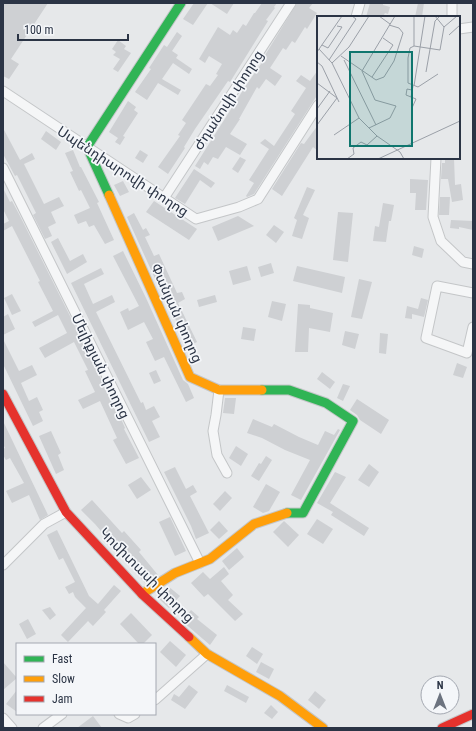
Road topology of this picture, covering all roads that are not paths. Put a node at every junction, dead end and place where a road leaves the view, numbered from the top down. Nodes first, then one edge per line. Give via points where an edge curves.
1 (181, 3) edge
2 (291, 3) edge
3 (360, 3) edge
4 (452, 3) edge
5 (356, 16) edge
6 (452, 16) edge
7 (473, 28) edge
8 (460, 29) edge
9 (3, 91) edge
10 (317, 107) edge
11 (87, 147) junction
12 (436, 159) edge
13 (3, 168) edge
14 (164, 198) junction
15 (473, 264) edge
16 (473, 292) edge
17 (473, 327) edge
18 (470, 354) edge
19 (219, 390) junction
20 (3, 394) edge
21 (227, 473) dead end
22 (66, 512) junction
23 (200, 563) junction
24 (3, 565) edge
25 (142, 594) junction
26 (207, 654) junction
27 (156, 699) edge
28 (473, 714) edge
29 (61, 715) edge
30 (122, 715) edge
31 (133, 715) edge
32 (3, 718) edge
33 (12, 728) edge
34 (44, 728) edge
35 (323, 728) edge
36 (442, 728) edge

1 - 11 street
2 - 14 street, Ժդանովի փողոց
3 - 5 street
4 - 6 street
7 - 8 street
9 - 11 street, Սպենդիարովի փողոց
10 - 14 street, Սպենդիարովի փողոց via 258,199 196,219
11 - 14 street, Սպենդիարովի փողոց
11 - 19 street, Փանյան փողոց via 190,377
12 - 15 street via 433,217 441,241 463,262
13 - 23 street, Մելիքյան փողոց
16 - 18 street via 437,286 426,338
17 - 18 street
19 - 21 street via 213,431 216,455
19 - 23 street, Փանյան փողոց via 289,390 326,403 353,421 303,513 285,513 254,524 210,559
20 - 22 street, Կոմիտասի փողոց
22 - 24 street via 44,524
22 - 25 street, Կոմիտասի փողոց
23 - 25 street via 175,574
25 - 26 street, Կոմիտասի փողոց
26 - 27 street
26 - 35 street, Կոմիտասի փողոց via 280,696
28 - 36 street
29 - 34 street
30 - 31 street via 128,718
32 - 33 street

